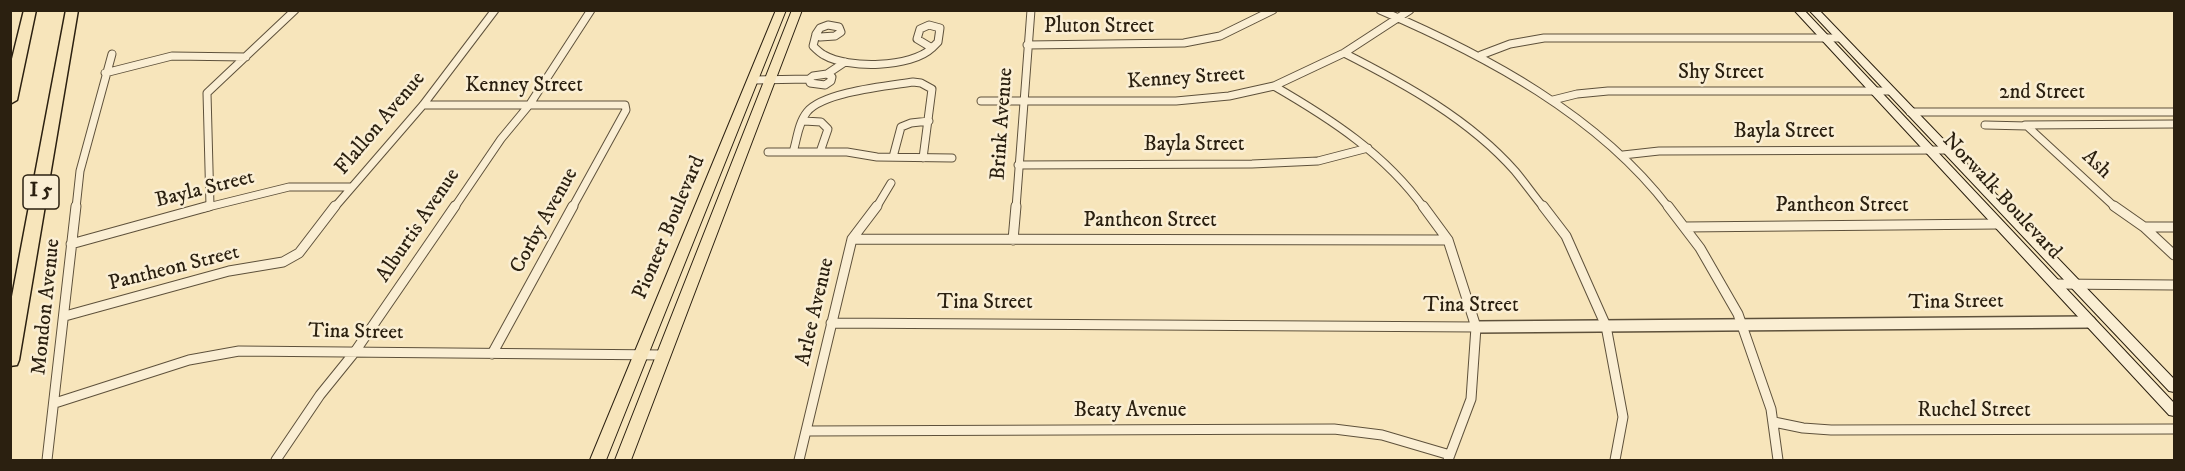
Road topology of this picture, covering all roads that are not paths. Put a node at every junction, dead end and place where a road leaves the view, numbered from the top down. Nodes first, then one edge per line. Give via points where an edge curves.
1 (72, 10) edge
2 (295, 10) edge
3 (495, 10) edge
4 (591, 10) edge
5 (781, 10) edge
6 (797, 10) edge
7 (1031, 10) edge
8 (1273, 10) edge
9 (1380, 10) edge
10 (1410, 10) edge
11 (1798, 10) edge
12 (1813, 10) edge
13 (30, 11) edge
14 (1398, 18) junction
15 (815, 33) dead end
16 (1824, 38) junction
17 (1839, 38) junction
18 (1026, 45) junction
19 (933, 49) dead end
20 (1344, 53) junction
21 (112, 54) dead end
22 (1481, 56) junction
23 (246, 57) junction
24 (845, 62) junction
25 (105, 73) junction
26 (827, 74) junction
27 (809, 79) junction
28 (754, 80) junction
29 (769, 80) junction
30 (825, 85) junction
31 (1274, 87) junction
32 (1873, 90) junction
33 (1889, 91) junction
34 (831, 98) junction
35 (10, 100) edge
36 (1553, 100) junction
37 (981, 101) dead end
38 (1022, 101) junction
39 (530, 104) junction
40 (423, 105) junction
41 (625, 105) joint
42 (1910, 112) junction
43 (2175, 112) edge
44 (804, 121) junction
45 (929, 121) junction
46 (2175, 124) edge
47 (1985, 125) dead end
48 (2022, 125) junction
49 (1368, 148) junction
50 (1929, 150) junction
51 (1946, 150) junction
52 (768, 152) dead end
53 (793, 152) junction
54 (820, 152) junction
55 (1623, 155) junction
56 (893, 157) junction
57 (924, 158) junction
58 (952, 158) dead end
59 (1018, 165) junction
60 (891, 183) dead end
61 (350, 187) junction
62 (210, 206) junction
63 (1998, 224) junction
64 (1685, 227) junction
65 (2144, 227) junction
66 (2175, 227) edge
67 (852, 239) junction
68 (1013, 240) junction
69 (1448, 240) junction
70 (71, 244) junction
71 (2175, 255) edge
72 (292, 259) joint
73 (2055, 284) junction
74 (2075, 284) junction
75 (2175, 285) edge
76 (65, 316) junction
77 (2111, 321) junction
78 (2090, 322) junction
79 (831, 323) junction
80 (1606, 326) junction
81 (1742, 326) junction
82 (1476, 327) junction
83 (354, 353) junction
84 (492, 354) junction
85 (640, 355) junction
86 (664, 355) junction
87 (10, 360) edge
88 (2175, 387) edge
89 (54, 403) junction
90 (2175, 411) edge
91 (1774, 422) junction
92 (2175, 429) edge
93 (807, 431) junction
94 (1449, 458) edge
95 (47, 460) edge
96 (276, 460) edge
97 (597, 460) edge
98 (623, 460) edge
99 (799, 460) edge
100 (1615, 460) edge
101 (1778, 460) edge

1 - 87 highway, I 5
2 - 23 street
3 - 40 street, Flallon Avenue
4 - 39 street, Alburtis Avenue
5 - 28 main road, Pioneer Boulevard
6 - 29 main road, Pioneer Boulevard
7 - 18 street, Brink Avenue
8 - 18 street, Pluton Street via 1220,36 1184,43
9 - 14 street
10 - 14 street, Kenney Street
11 - 16 main road, Norwalk Boulevard
12 - 17 main road, Norwalk Boulevard
13 - 35 highway
14 - 20 street, Kenney Street
14 - 22 street
15 - 24 street via 816,51
16 - 17 street
16 - 22 street via 1544,38 1510,44
16 - 32 main road, Norwalk Boulevard
17 - 33 main road, Norwalk Boulevard
18 - 38 street, Brink Avenue
19 - 24 street via 924,56 896,62
20 - 31 street, Kenney Street
20 - 80 street via 1401,82 1445,111 1514,170 1566,236
21 - 25 street, Mondon Avenue
22 - 36 street
23 - 25 street via 172,56
23 - 62 street via 207,93
24 - 26 street
25 - 70 street, Mondon Avenue via 80,171
26 - 27 street
26 - 30 street via 832,77
27 - 29 street
27 - 30 street via 810,83
28 - 29 street
28 - 85 main road, Pioneer Boulevard
29 - 86 main road, Pioneer Boulevard
30 - 34 street
31 - 38 street, Kenney Street via 1176,101
31 - 49 street via 1328,117
32 - 33 street, Shy Street
32 - 36 street, Shy Street via 1608,91
32 - 50 main road, Norwalk Boulevard
33 - 42 main road, Norwalk Boulevard
34 - 44 street via 807,112
34 - 45 street via 921,83 932,89
36 - 55 street
37 - 38 street, Kenney Street
38 - 59 street, Brink Avenue
39 - 40 street, Kenney Street
39 - 41 street, Kenney Street
39 - 83 street, Alburtis Avenue via 501,139
40 - 61 street, Flallon Avenue
41 - 84 street, Corby Avenue via 626,110
42 - 43 street, 2nd Street
42 - 51 main road, Norwalk Boulevard
44 - 53 street
44 - 54 street via 821,121 826,125
45 - 56 street via 901,127
45 - 57 street
46 - 48 street
47 - 48 street
48 - 65 street, Ash via 2123,214
49 - 59 street, Bayla Street via 1318,161
49 - 69 street via 1407,184
50 - 51 street, Bayla Street
50 - 55 street, Bayla Street
50 - 63 main road, Norwalk Boulevard
51 - 74 main road, Norwalk Boulevard
52 - 53 street
53 - 54 street
54 - 56 street
55 - 64 street
56 - 57 street
57 - 58 street
59 - 68 street, Brink Avenue
60 - 67 street, Arlee Avenue
61 - 62 street, Bayla Street via 289,188
61 - 72 street, Flallon Avenue
62 - 70 street, Bayla Street
63 - 64 street, Pantheon Street
63 - 73 main road, Norwalk Boulevard
64 - 81 street via 1731,299
65 - 66 street
65 - 71 street, Ash
67 - 68 street, Pantheon Street
67 - 79 street, Arlee Avenue
68 - 69 street, Pantheon Street
69 - 82 street
70 - 76 street, Mondon Avenue
72 - 76 street, Pantheon Street
73 - 74 street
73 - 78 main road, Norwalk Boulevard
74 - 75 street
74 - 77 main road, Norwalk Boulevard
76 - 89 street, Mondon Avenue
77 - 78 street, Tina Street
77 - 88 main road, Norwalk Boulevard
78 - 81 street, Tina Street
78 - 90 main road, Norwalk Boulevard
79 - 82 street, Tina Street
79 - 93 street, Arlee Avenue
80 - 81 street, Tina Street
80 - 82 street, Tina Street
80 - 100 street via 1623,417
81 - 91 street
82 - 94 street via 1471,399
83 - 84 street, Tina Street
83 - 89 street, Tina Street via 239,351 214,355
83 - 96 street, Alburtis Avenue
84 - 85 street, Tina Street
85 - 86 street, Tina Street
85 - 97 main road, Pioneer Boulevard
86 - 98 main road, Pioneer Boulevard
89 - 95 street, Mondon Avenue
91 - 92 street, Ruchel Street via 1831,430
91 - 101 street
93 - 94 street, Beaty Avenue via 1334,429 1382,435
93 - 99 street, Arlee Avenue

